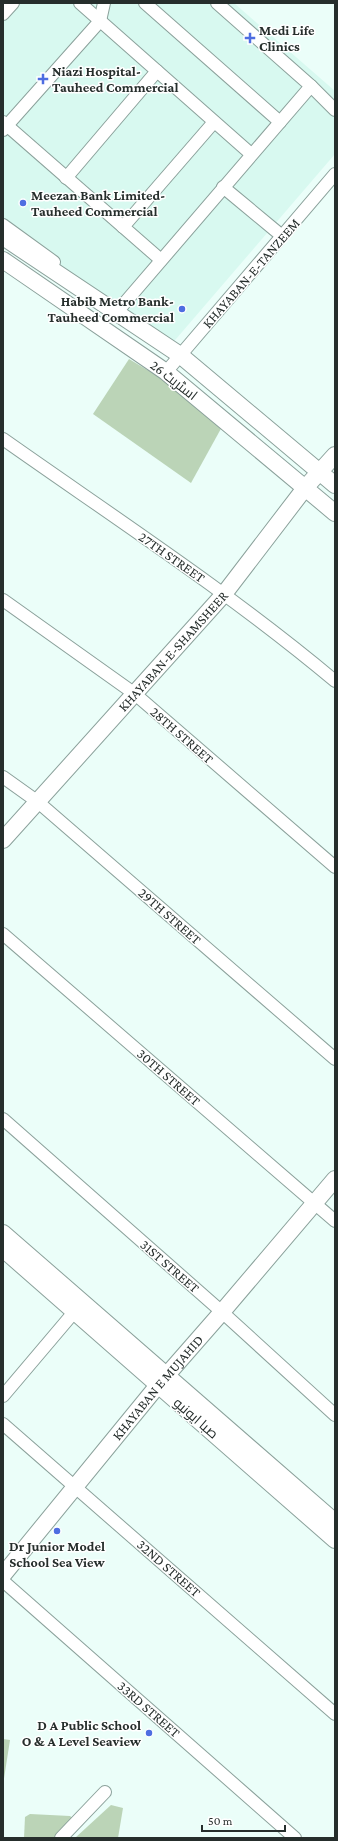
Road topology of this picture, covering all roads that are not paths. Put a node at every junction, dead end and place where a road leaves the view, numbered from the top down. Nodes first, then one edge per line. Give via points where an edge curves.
1 (13, 3) edge
2 (80, 3) edge
3 (104, 3) edge
4 (145, 3) edge
5 (217, 3) edge
6 (3, 14) edge
7 (100, 21) junction
8 (157, 71) junction
9 (311, 86) junction
10 (335, 110) edge
11 (214, 122) junction
12 (280, 122) junction
13 (4, 126) edge
14 (251, 154) junction
15 (335, 174) edge
16 (66, 178) junction
17 (223, 187) junction
18 (3, 225) edge
19 (123, 227) junction
20 (282, 236) junction
21 (3, 237) edge
22 (3, 260) edge
23 (161, 260) junction
24 (118, 311) junction
25 (180, 355) junction
26 (166, 372) junction
27 (3, 439) edge
28 (335, 455) edge
29 (320, 472) junction
30 (335, 485) edge
31 (305, 488) junction
32 (335, 513) edge
33 (224, 594) junction
34 (3, 600) edge
35 (335, 681) edge
36 (135, 694) junction
37 (3, 777) edge
38 (38, 802) junction
39 (3, 840) edge
40 (335, 866) edge
41 (3, 934) edge
42 (335, 1059) edge
43 (3, 1119) edge
44 (335, 1179) edge
45 (315, 1202) junction
46 (335, 1221) edge
47 (3, 1233) edge
48 (3, 1249) edge
49 (75, 1311) junction
50 (222, 1312) junction
51 (163, 1380) junction
52 (3, 1396) edge
53 (335, 1415) edge
54 (3, 1424) edge
55 (75, 1486) junction
56 (335, 1522) edge
57 (335, 1540) edge
58 (3, 1575) edge
59 (3, 1581) edge
60 (335, 1714) edge
61 (106, 1792) dead end
62 (61, 1838) edge
63 (295, 1838) edge

1 - 6 street
2 - 7 street
3 - 7 street
4 - 12 street
5 - 9 street
7 - 8 street
7 - 13 street
8 - 11 street
8 - 16 street
9 - 10 street
9 - 12 street
11 - 14 street
11 - 19 street
12 - 14 street
13 - 16 street
14 - 17 street
15 - 20 street, KHAYABAN-E-TANZEEM
16 - 19 street
17 - 20 street
17 - 23 street
18 - 24 street
19 - 23 street
20 - 25 street, KHAYABAN-E-TANZEEM
21 - 24 main road, اسٹریٹ 26
22 - 26 main road, اسٹریٹ 26
23 - 24 street
24 - 25 main road, اسٹریٹ 26
25 - 26 street, KHAYABAN-E-TANZEEM
25 - 29 main road, اسٹریٹ 26
26 - 31 main road, اسٹریٹ 26
27 - 33 street, 27TH STREET
28 - 29 main road, KHAYABAN-E-SHAMSHEER
29 - 30 main road, اسٹریٹ 26
29 - 31 main road, KHAYABAN-E-SHAMSHEER
31 - 32 main road, اسٹریٹ 26
31 - 33 main road, KHAYABAN-E-SHAMSHEER
33 - 35 street, 27TH STREET via 283,637
33 - 36 main road, KHAYABAN-E-SHAMSHEER
34 - 36 street, 28TH STREET
36 - 38 main road, KHAYABAN-E-SHAMSHEER
36 - 40 street, 28TH STREET
37 - 38 street, 29TH STREET
38 - 39 main road, KHAYABAN-E-SHAMSHEER
38 - 42 street, 29TH STREET
41 - 45 street, 30TH STREET
43 - 50 street, 31ST STREET
44 - 45 main road, KHAYABAN E MUJAHID
45 - 46 street, 30TH STREET
45 - 50 main road, KHAYABAN E MUJAHID
47 - 51 main road, صبا ایونیو
48 - 49 main road, صبا ایونیو
49 - 51 main road, صبا ایونیو
49 - 52 street
50 - 51 main road, KHAYABAN E MUJAHID
50 - 53 street, 31ST STREET
51 - 55 main road, KHAYABAN E MUJAHID
51 - 56 main road, صبا ایونیو
51 - 57 main road, صبا ایونیو
54 - 55 street, 32ND STREET
55 - 58 main road, KHAYABAN E MUJAHID
55 - 60 street, 32ND STREET
59 - 63 street, 33RD STREET
61 - 62 street

